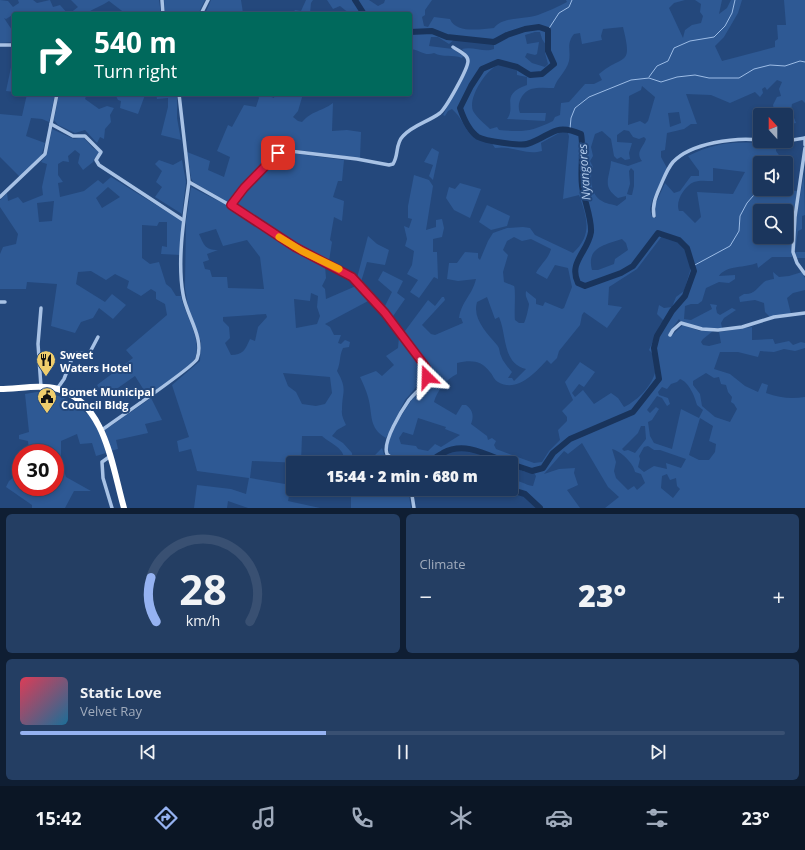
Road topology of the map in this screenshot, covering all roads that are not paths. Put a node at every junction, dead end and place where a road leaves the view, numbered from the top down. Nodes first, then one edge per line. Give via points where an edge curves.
1 (162, 0) edge
2 (208, 0) edge
3 (163, 12) edge
4 (201, 12) edge
5 (0, 45) edge
6 (12, 45) edge
7 (453, 47) dead end
8 (57, 96) edge
9 (179, 96) edge
10 (51, 124) junction
11 (805, 138) edge
12 (753, 139) edge
13 (793, 140) edge
14 (805, 145) edge
15 (805, 148) edge
16 (189, 182) junction
17 (0, 197) edge
18 (231, 205) junction
19 (654, 216) dead end
20 (183, 220) junction
21 (805, 274) edge
22 (0, 302) edge
23 (5, 302) dead end
24 (41, 308) dead end
25 (805, 313) edge
26 (670, 335) dead end
27 (98, 337) dead end
28 (41, 387) junction
29 (0, 389) edge
30 (57, 389) junction
31 (102, 430) junction
32 (389, 456) edge
33 (109, 457) junction
34 (412, 496) edge
35 (112, 508) edge
36 (124, 508) edge
37 (414, 508) edge

1 - 3 street
2 - 4 street
5 - 6 street
7 - 18 street via 466,56 468,62 464,73 443,110 412,128 402,137 393,164 389,166 357,159 281,150
8 - 10 street
9 - 16 street
10 - 17 street via 43,156
10 - 20 street via 72,136 84,135 101,152 96,160 99,165
11 - 13 street
11 - 14 street
12 - 19 street via 743,138 710,144 678,158 672,163 663,180 654,202
15 - 21 street via 795,217 793,252
16 - 18 street
16 - 20 street
18 - 32 street via 292,245 352,277 385,313 428,369 425,382 408,403 386,444
20 - 31 street via 183,292 198,342 197,359 162,388
22 - 23 street
24 - 28 street via 38,344
25 - 26 street via 774,317 742,327 718,330 681,323
27 - 30 street via 89,354 74,354
28 - 29 highway
28 - 30 highway
30 - 31 highway via 72,395 84,404
31 - 33 highway
33 - 35 street via 102,462 102,470
33 - 36 highway
34 - 37 street

